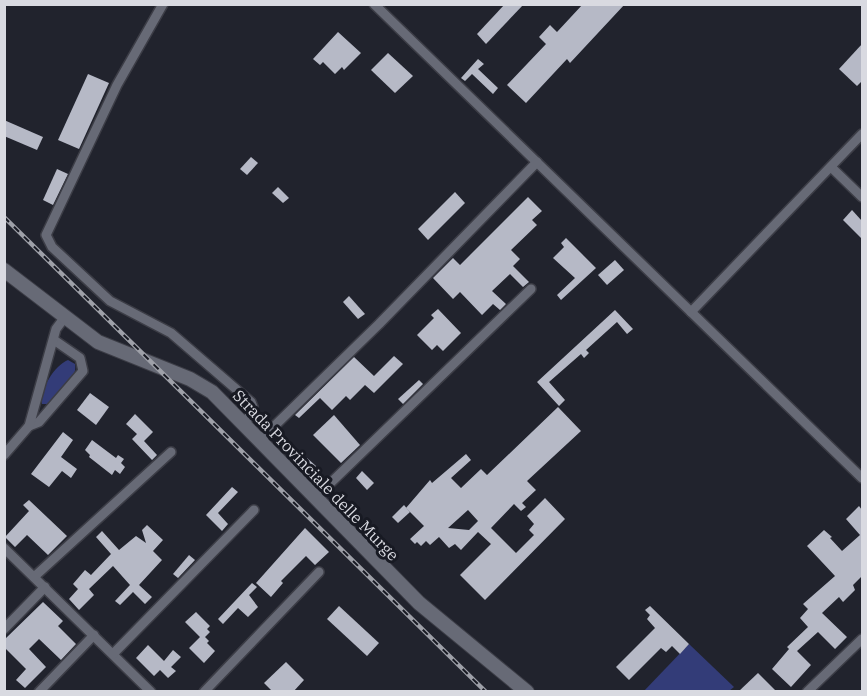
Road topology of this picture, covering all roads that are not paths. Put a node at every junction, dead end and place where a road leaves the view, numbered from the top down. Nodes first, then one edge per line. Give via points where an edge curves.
1 (163, 4) edge
2 (374, 4) edge
3 (862, 134) edge
4 (537, 162) junction
5 (831, 167) junction
6 (862, 197) edge
7 (4, 270) edge
8 (531, 289) dead end
9 (691, 312) junction
10 (64, 317) junction
11 (54, 340) junction
12 (245, 425) junction
13 (29, 426) junction
14 (260, 440) junction
15 (171, 452) dead end
16 (4, 455) edge
17 (862, 478) edge
18 (315, 498) junction
19 (254, 510) dead end
20 (4, 548) edge
21 (319, 572) dead end
22 (34, 577) junction
23 (45, 587) junction
24 (4, 629) edge
25 (94, 635) junction
26 (862, 639) edge
27 (114, 654) junction
28 (39, 692) edge
29 (151, 692) edge
30 (204, 692) edge
31 (527, 692) edge
32 (807, 692) edge

1 - 12 street via 117,85 46,235 52,247 110,301 171,333 251,402 253,407
2 - 4 street
3 - 5 street
4 - 9 street
4 - 14 street
5 - 6 street
5 - 9 street
7 - 10 main road, Strada Provinciale delle Murge
8 - 18 street
9 - 17 street
10 - 11 street
10 - 12 main road, Strada Provinciale delle Murge via 98,342 190,379 212,392
11 - 13 street
11 - 13 street via 80,358 83,371 39,422
12 - 14 main road, Strada Provinciale delle Murge
13 - 16 street
14 - 18 main road, Strada Provinciale delle Murge
15 - 22 street
18 - 31 main road, Strada Provinciale delle Murge via 419,603
19 - 27 street
20 - 22 street
21 - 30 street
22 - 23 street
23 - 24 street
23 - 25 street
25 - 27 street
25 - 28 street
26 - 32 street
27 - 29 street

